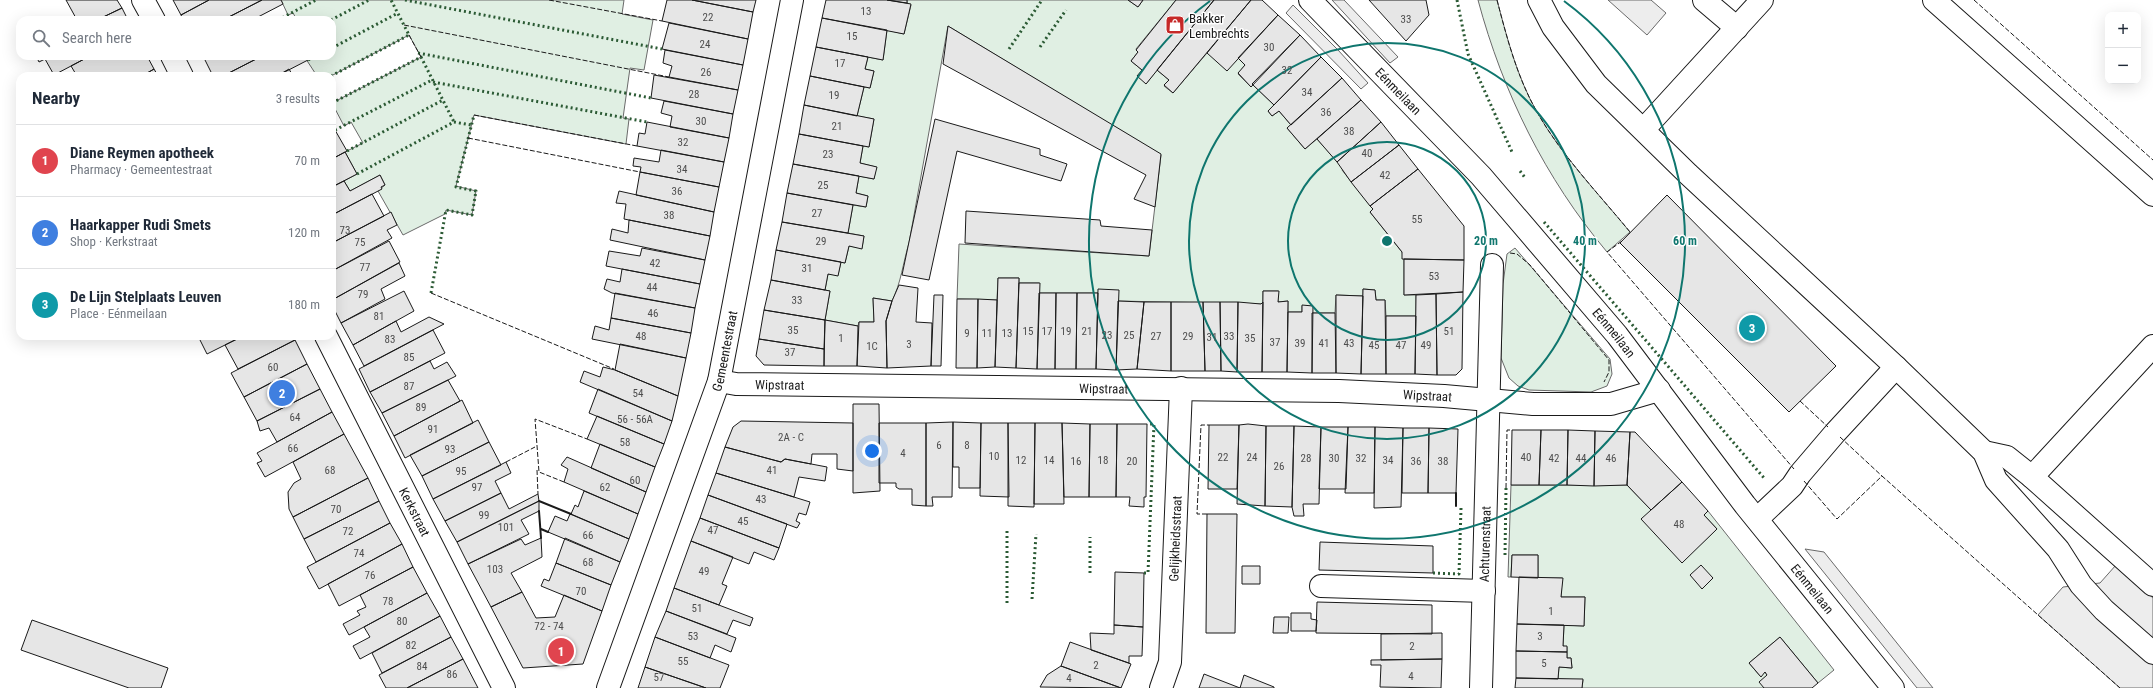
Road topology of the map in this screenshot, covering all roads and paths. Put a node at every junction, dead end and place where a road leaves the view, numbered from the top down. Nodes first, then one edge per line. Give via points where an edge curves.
1 (143, 0) edge
2 (792, 0) edge
3 (1310, 0) edge
4 (1539, 0) edge
5 (1704, 0) edge
6 (1762, 0) edge
7 (1934, 0) edge
8 (152, 16) edge
9 (1737, 28) junction
10 (174, 60) edge
11 (180, 72) edge
12 (1644, 129) junction
13 (2153, 195) edge
14 (1492, 264) dead end
15 (328, 340) edge
16 (2153, 346) edge
17 (1896, 367) junction
18 (719, 381) junction
19 (1181, 388) junction
20 (1659, 390) junction
21 (1489, 400) junction
22 (1984, 452) junction
23 (2032, 477) junction
24 (1751, 512) junction
25 (2153, 585) edge
26 (1321, 586) dead end
27 (1484, 591) junction
28 (2153, 653) edge
29 (504, 688) edge
30 (608, 688) edge
31 (1161, 688) edge
32 (1481, 688) edge
33 (1893, 688) edge

1 - 8 street
2 - 18 street, Gemeentestraat
3 - 20 street, Eénmeilaan via 1481,176 1617,335
4 - 12 street via 1553,27 1596,84
5 - 9 street
6 - 9 street
7 - 13 street
9 - 12 street
10 - 11 street
12 - 17 street via 1688,174
14 - 21 street
15 - 29 street, Kerkstraat
16 - 23 street
17 - 22 street
17 - 24 street via 1835,433 1792,486
18 - 19 street, Wipstraat via 736,384
18 - 30 street, Gemeentestraat
19 - 21 street, Wipstraat via 1339,391
19 - 31 street, Gelijkheidsstraat via 1170,662
20 - 21 street, Wipstraat via 1611,404 1533,404
20 - 24 street, Eénmeilaan
21 - 27 street, Achturenstraat
22 - 23 street via 2007,457
22 - 28 street via 1996,480 2058,549 2081,585 2104,610
23 - 25 street
24 - 33 street, Eénmeilaan
26 - 27 street
27 - 32 street, Achturenstraat

